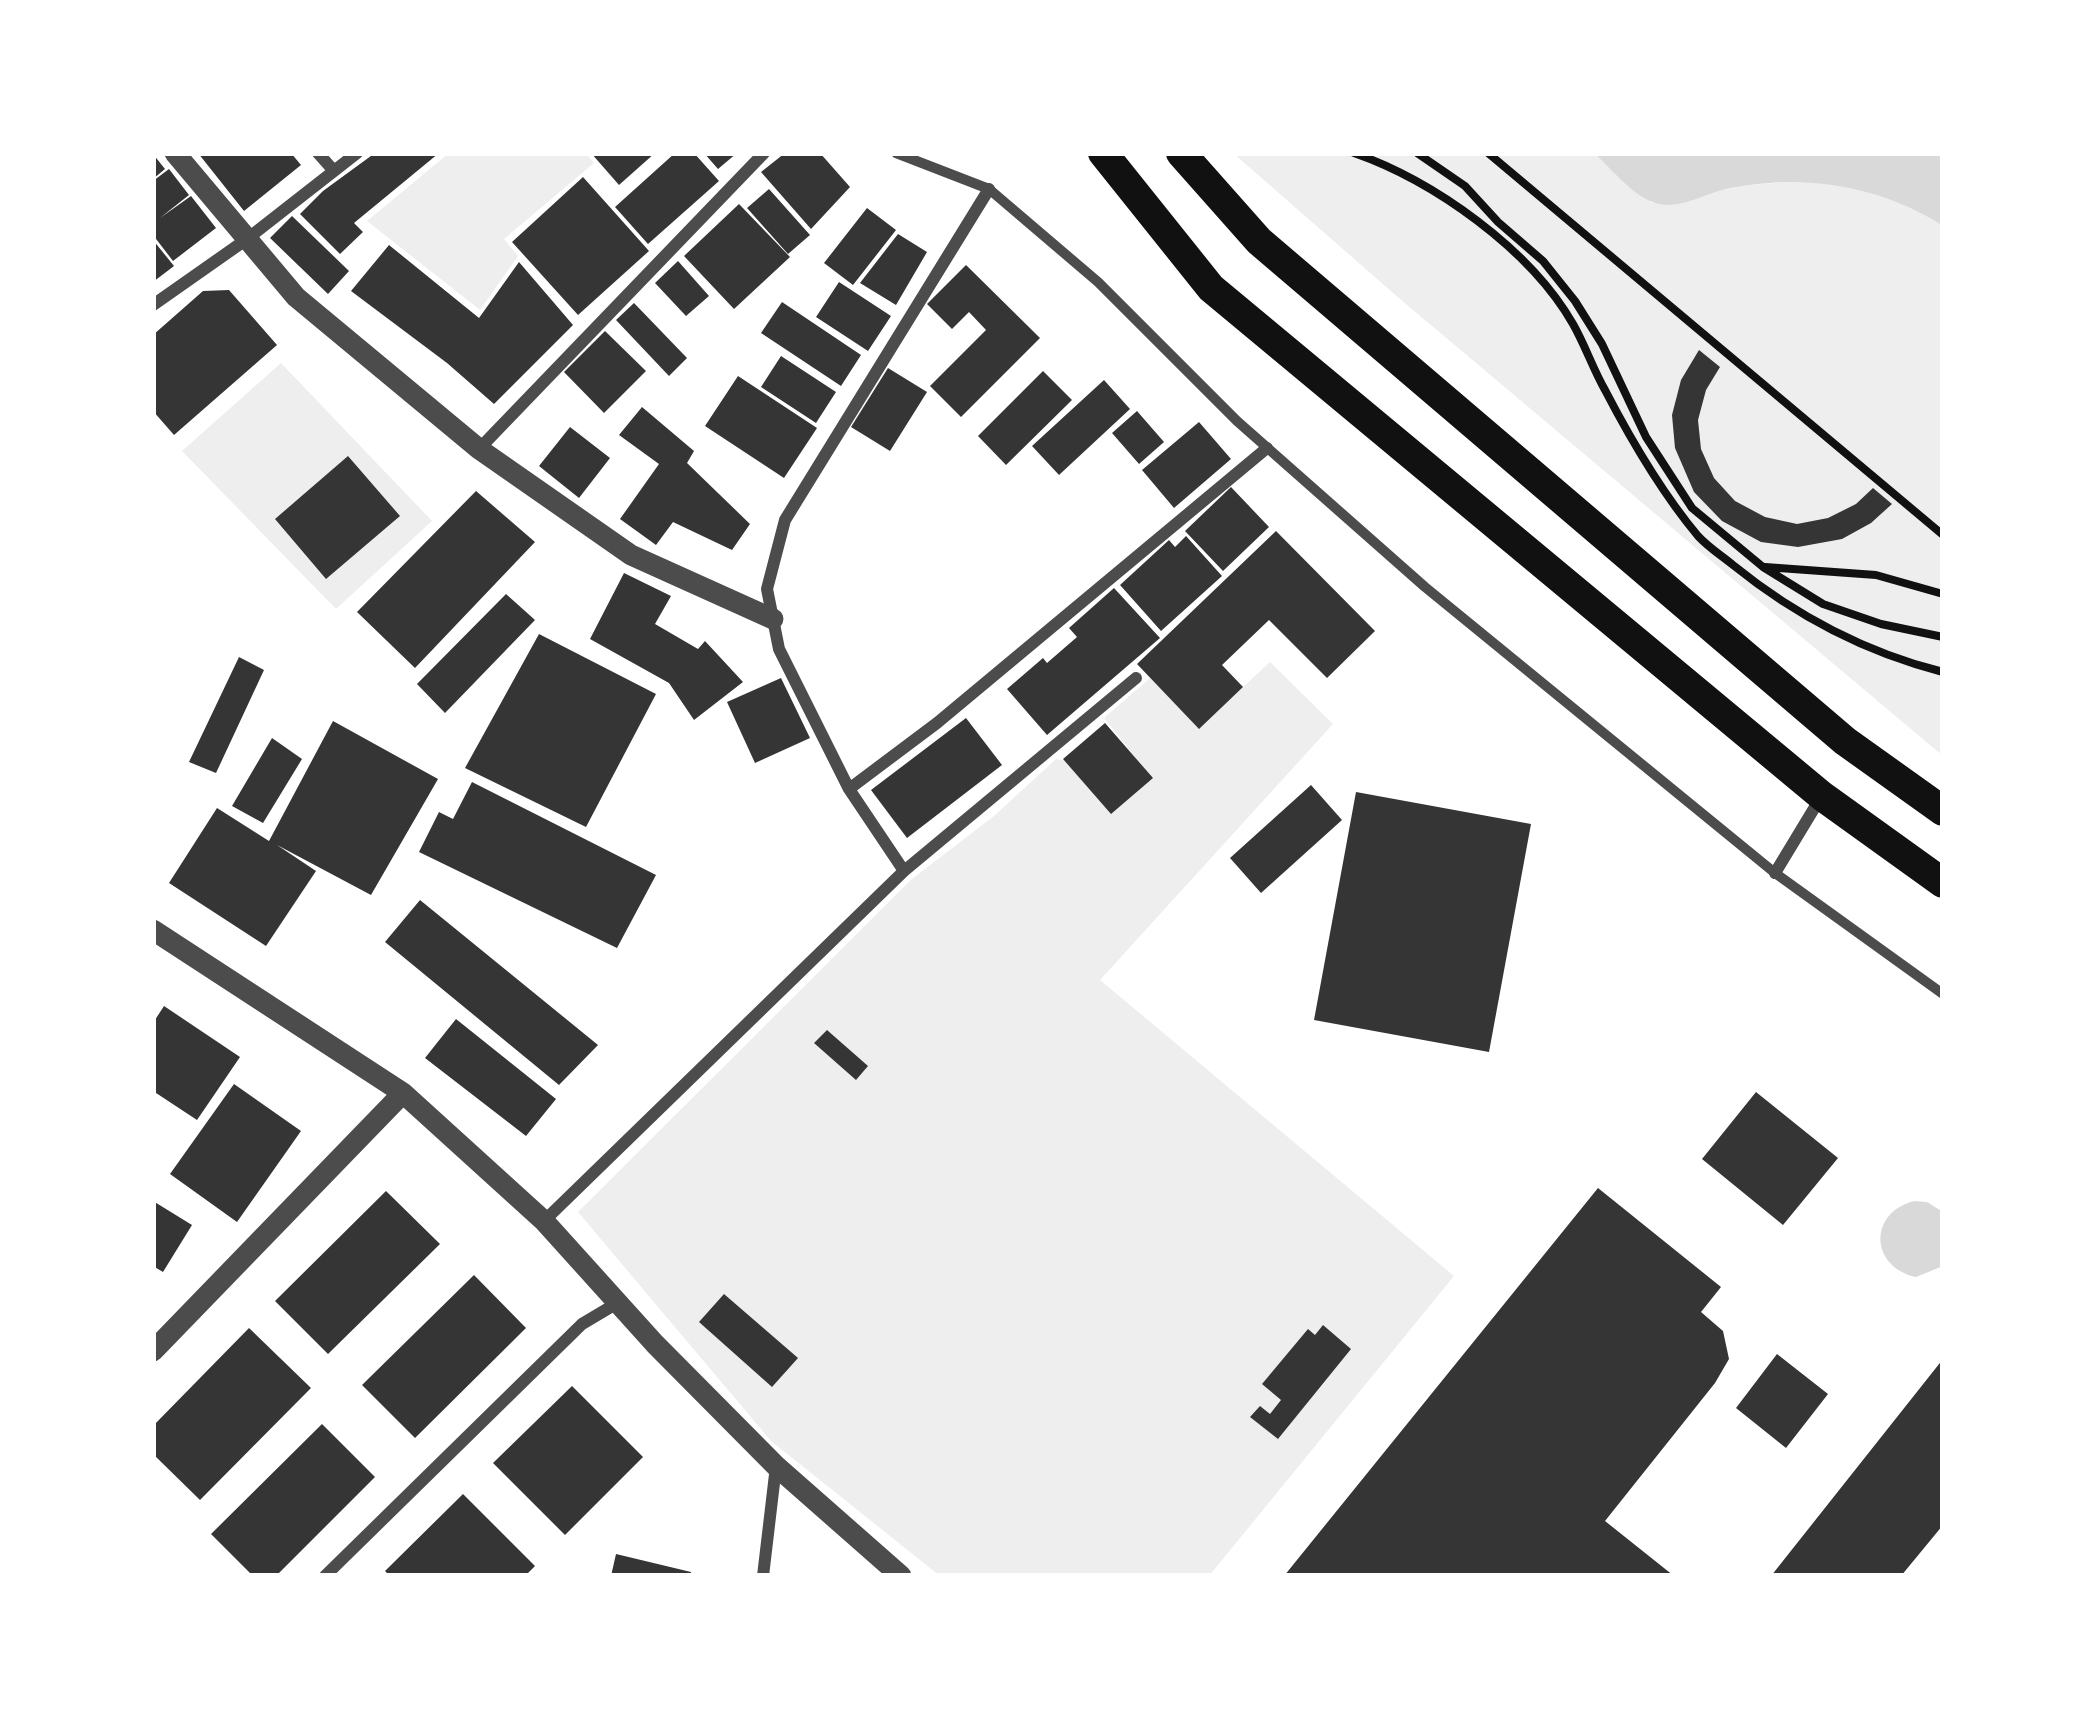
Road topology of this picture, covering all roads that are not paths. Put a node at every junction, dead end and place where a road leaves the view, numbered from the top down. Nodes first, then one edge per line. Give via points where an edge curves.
1 (176, 153) edge
2 (318, 153) edge
3 (357, 153) edge
4 (764, 153) edge
5 (896, 153) edge
6 (1103, 153) edge
7 (1181, 153) edge
8 (334, 171) junction
9 (989, 189) junction
10 (248, 238) junction
11 (153, 305) edge
12 (479, 448) junction
13 (1267, 448) junction
14 (773, 619) junction
15 (1136, 678) dead end
16 (849, 788) junction
17 (1822, 796) junction
18 (1943, 811) edge
19 (904, 872) junction
20 (1775, 873) junction
21 (1943, 883) edge
22 (153, 930) edge
23 (1943, 994) edge
24 (403, 1093) junction
25 (544, 1221) junction
26 (619, 1302) junction
27 (153, 1351) edge
28 (776, 1466) junction
29 (325, 1576) edge
30 (764, 1576) edge
31 (901, 1576) edge

1 - 10 street
2 - 8 street
3 - 8 street
4 - 12 street
5 - 9 street
6 - 17 main road via 1211,288
7 - 18 main road via 1258,242 1845,740
8 - 10 street
9 - 13 street via 1098,282
9 - 14 street via 785,520 767,589
10 - 11 street
10 - 12 street via 296,297
12 - 14 street via 632,555
13 - 16 street
13 - 20 street
14 - 16 street via 779,649
15 - 19 street
16 - 19 street
17 - 20 street
17 - 21 main road
19 - 25 street
20 - 23 street
22 - 24 street
24 - 25 street
24 - 27 street
25 - 26 street
26 - 28 street
26 - 29 street via 582,1324
28 - 30 street
28 - 31 street

